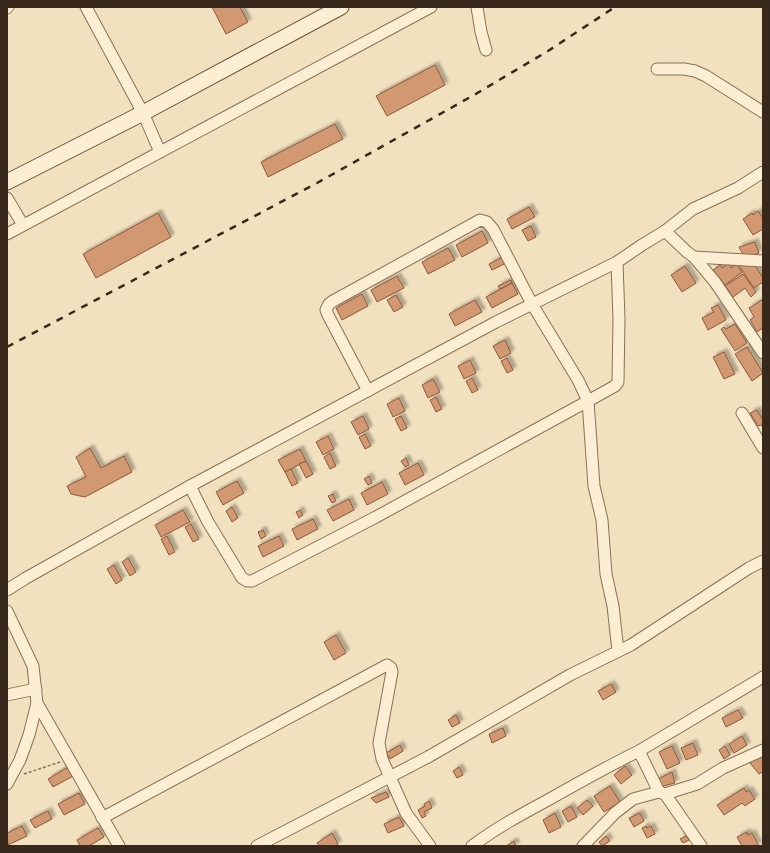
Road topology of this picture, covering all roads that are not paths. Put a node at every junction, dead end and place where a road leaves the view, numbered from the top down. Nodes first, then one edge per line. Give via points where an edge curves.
1 (86, 7) edge
2 (341, 7) edge
3 (431, 7) edge
4 (477, 7) edge
5 (486, 50) dead end
6 (657, 69) dead end
7 (763, 112) edge
8 (143, 113) junction
9 (160, 152) junction
10 (763, 172) edge
11 (7, 182) edge
12 (7, 198) edge
13 (23, 225) junction
14 (665, 231) junction
15 (7, 234) edge
16 (694, 257) junction
17 (763, 261) edge
18 (617, 262) junction
19 (532, 304) junction
20 (763, 353) edge
21 (368, 391) junction
22 (588, 400) junction
23 (742, 413) dead end
24 (763, 448) edge
25 (190, 486) junction
26 (763, 561) edge
27 (7, 590) edge
28 (7, 611) edge
29 (618, 651) junction
30 (763, 677) edge
31 (36, 690) junction
32 (7, 695) edge
33 (37, 703) junction
34 (763, 750) edge
35 (639, 751) junction
36 (389, 777) junction
37 (8, 782) edge
38 (662, 793) junction
39 (102, 818) junction
40 (119, 846) edge
41 (258, 846) edge
42 (430, 846) edge
43 (472, 846) edge
44 (584, 846) edge
45 (701, 846) edge

1 - 8 street
2 - 8 street
3 - 9 street
4 - 5 street
6 - 7 street via 695,71
8 - 9 street
8 - 11 street
9 - 13 street
10 - 14 street via 738,188 693,209
12 - 13 street
13 - 15 street
14 - 16 street
14 - 18 street
16 - 17 street
16 - 20 street via 715,282
18 - 19 street
18 - 22 street via 618,382
19 - 21 street
19 - 21 street via 494,229 487,222 480,220 329,304 326,310 328,315
19 - 22 street
21 - 25 street
22 - 25 street via 252,582 242,578 208,522
22 - 29 street via 594,486 602,520 606,574
23 - 24 street
25 - 27 street
26 - 29 street
28 - 31 street via 33,666
29 - 36 street via 570,675
30 - 35 street
31 - 32 street
31 - 33 street
33 - 37 street via 20,760
33 - 39 street
34 - 38 street via 723,768 697,784
35 - 38 street
35 - 43 street via 529,810
36 - 39 street via 379,743 392,672 386,665
36 - 41 street
36 - 42 street via 406,812
38 - 44 street via 633,799 615,813
38 - 45 street
39 - 40 street

